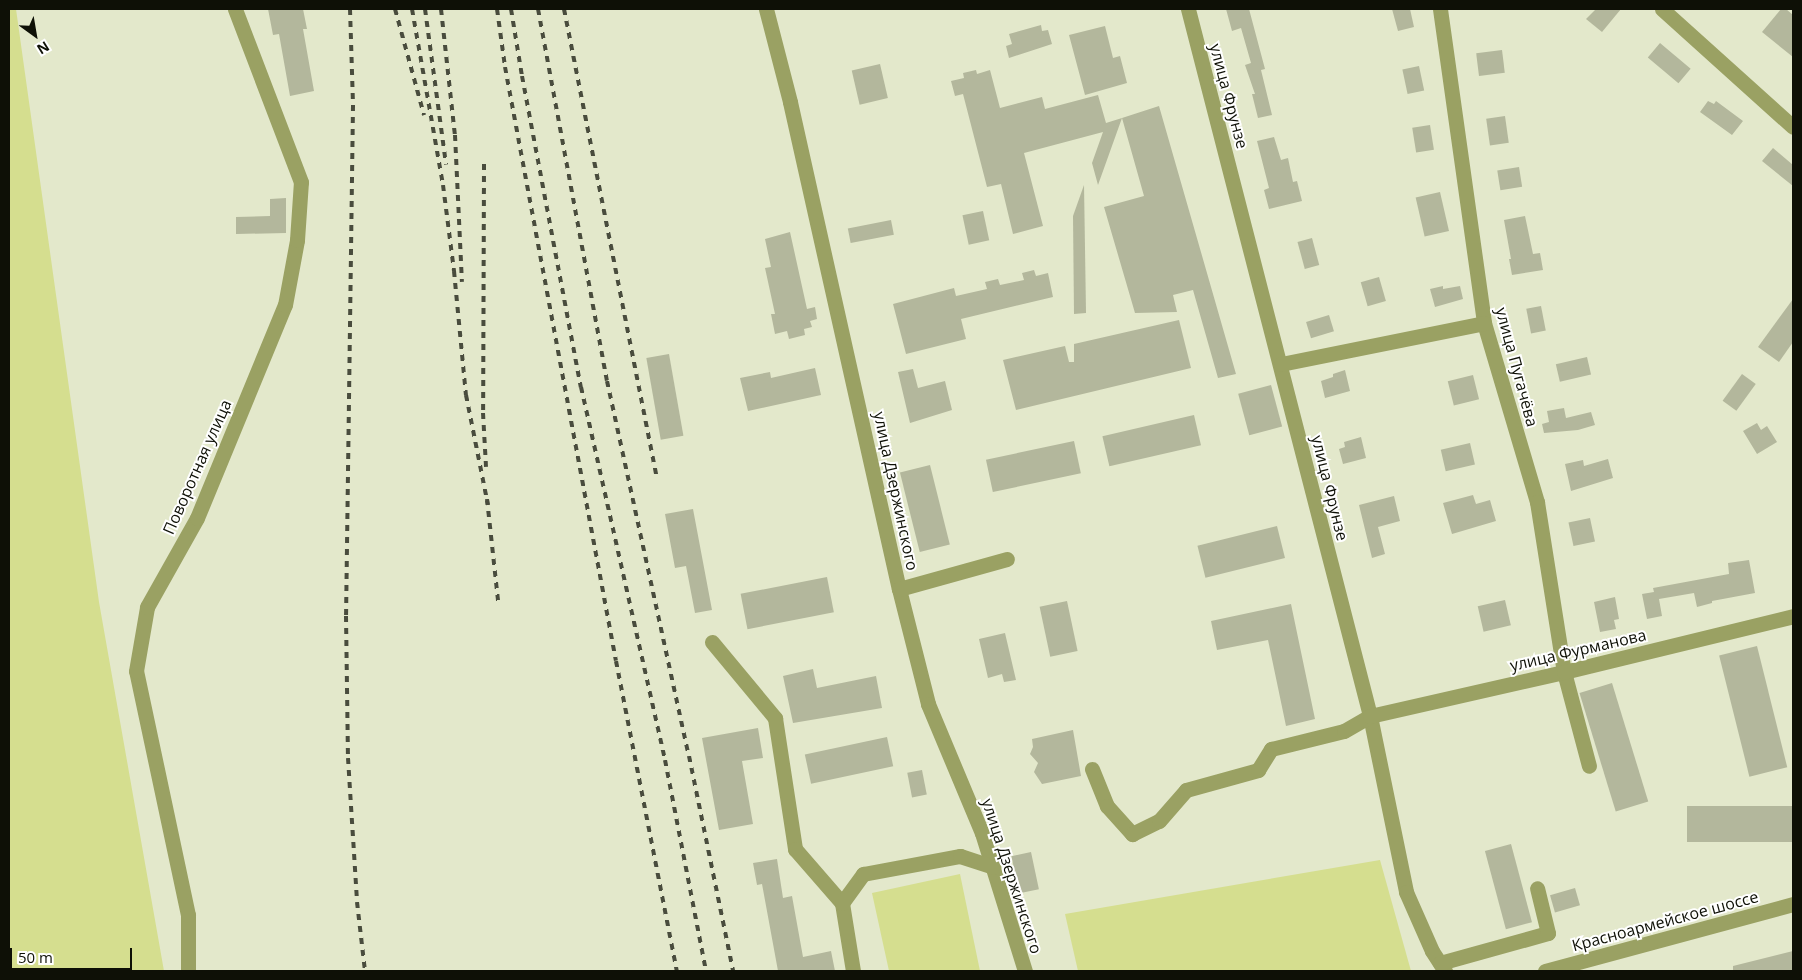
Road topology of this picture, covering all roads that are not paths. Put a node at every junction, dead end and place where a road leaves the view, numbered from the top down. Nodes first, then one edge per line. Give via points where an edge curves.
1 (766, 9) edge
2 (1188, 9) edge
3 (1440, 9) edge
4 (1662, 9) edge
5 (236, 11) edge
6 (1793, 127) edge
7 (1484, 323) junction
8 (1281, 364) junction
9 (1008, 559) dead end
10 (899, 589) junction
11 (1793, 616) edge
12 (712, 642) dead end
13 (1564, 672) junction
14 (1370, 716) junction
15 (1589, 766) dead end
16 (1092, 769) dead end
17 (993, 867) junction
18 (1537, 888) dead end
19 (842, 903) junction
20 (1793, 904) edge
21 (1442, 967) edge
22 (188, 971) edge
23 (853, 971) edge
24 (1025, 971) edge
25 (1545, 971) edge

1 - 10 street, улица Дзержинского
2 - 8 street, улица Фрунзе
3 - 7 street, улица Пугачёва
4 - 6 street
5 - 22 street, Поворотная улица via 301,182 297,240 285,304 197,518 147,607 136,671 188,915
7 - 8 street
7 - 13 street, улица Пугачёва via 1537,502
8 - 14 street, улица Фрунзе
9 - 10 street
10 - 17 street, улица Дзержинского via 928,704
11 - 13 street, улица Фурманова
12 - 19 street via 775,718 795,849
13 - 14 street, улица Фурманова
13 - 15 street, улица Пугачёва
14 - 16 street, улица Фурманова via 1344,731 1271,749 1258,770 1186,790 1159,821 1132,834 1107,806
14 - 21 street, улица Фрунзе via 1406,892 1432,952
17 - 19 street via 960,856 863,874
17 - 24 street, улица Дзержинского
18 - 21 street via 1548,933
19 - 23 street
20 - 25 street, Красноармейское шоссе

